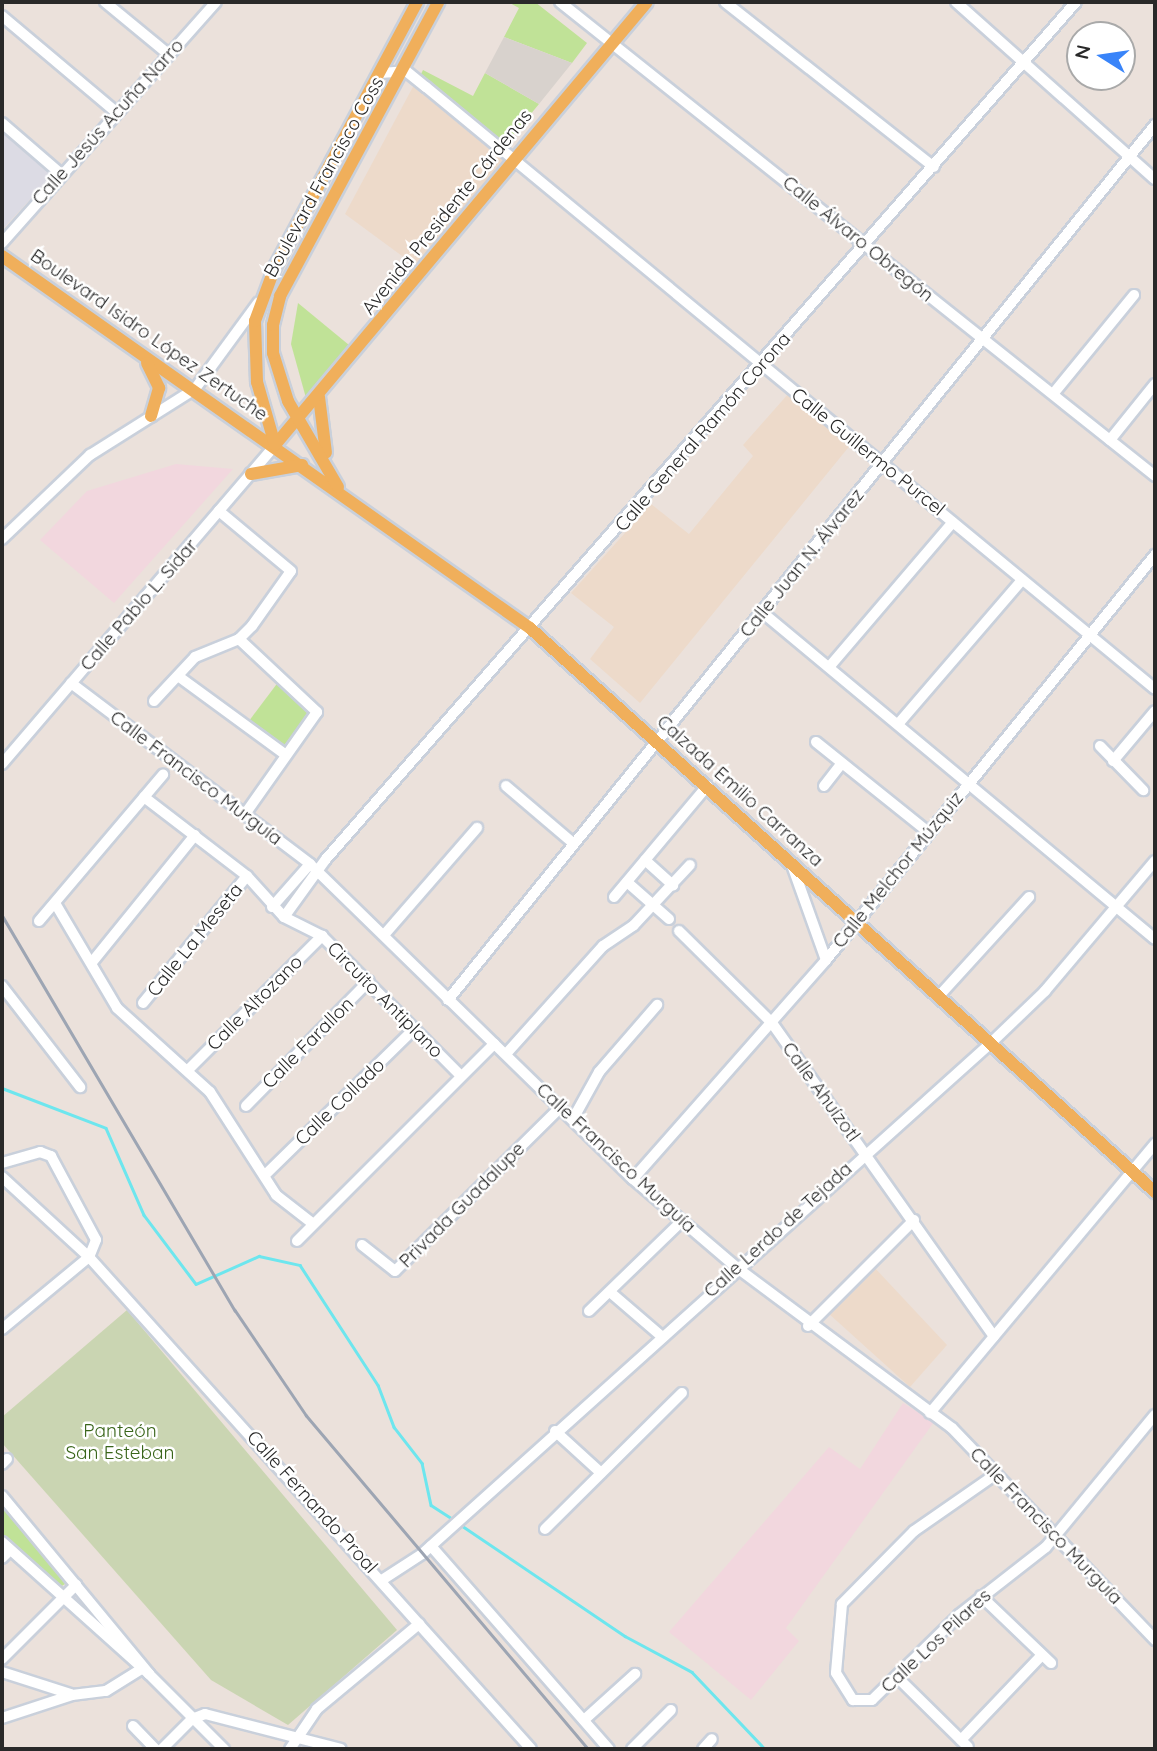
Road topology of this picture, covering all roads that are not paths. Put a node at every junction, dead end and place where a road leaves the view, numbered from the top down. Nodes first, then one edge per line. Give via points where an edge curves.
1 (105, 2) edge
2 (216, 2) edge
3 (417, 2) edge
4 (439, 2) edge
5 (560, 2) edge
6 (647, 2) edge
7 (725, 2) edge
8 (1076, 2) edge
9 (961, 4) edge
10 (2, 16) edge
11 (612, 43) junction
12 (168, 54) junction
13 (1023, 62) junction
14 (405, 71) junction
15 (380, 73) junction
16 (364, 103) junction
17 (117, 113) junction
18 (2, 123) edge
19 (1155, 125) edge
20 (340, 149) junction
21 (358, 154) junction
22 (1131, 157) junction
23 (514, 160) junction
24 (934, 167) junction
25 (61, 174) junction
26 (1155, 179) edge
27 (315, 235) junction
28 (2, 243) edge
29 (866, 245) junction
30 (2, 256) edge
31 (263, 294) junction
32 (1134, 295) dead end
33 (983, 339) junction
34 (140, 355) junction
35 (761, 365) junction
36 (1155, 383) edge
37 (194, 388) junction
38 (1053, 394) junction
39 (319, 397) junction
40 (151, 416) junction
41 (299, 418) junction
42 (1110, 440) junction
43 (275, 445) junction
44 (329, 463) junction
45 (882, 464) junction
46 (302, 465) junction
47 (251, 474) junction
48 (1155, 476) edge
49 (338, 488) junction
50 (219, 511) junction
51 (953, 522) junction
52 (2, 539) edge
53 (1155, 555) edge
54 (1022, 580) junction
55 (762, 612) junction
56 (530, 628) junction
57 (1089, 634) junction
58 (239, 639) junction
59 (830, 666) junction
60 (178, 676) junction
61 (74, 686) junction
62 (1155, 689) edge
63 (154, 701) dead end
64 (1155, 711) edge
65 (899, 723) junction
66 (656, 740) junction
67 (816, 742) dead end
68 (1100, 746) dead end
69 (286, 755) junction
70 (1114, 761) junction
71 (842, 762) junction
72 (2, 764) edge
73 (163, 775) dead end
74 (970, 780) junction
75 (506, 786) dead end
76 (706, 786) junction
77 (824, 786) dead end
78 (1143, 790) dead end
79 (145, 797) junction
80 (244, 814) junction
81 (477, 828) dead end
82 (928, 831) junction
83 (195, 835) junction
84 (573, 844) junction
85 (326, 859) junction
86 (645, 860) junction
87 (1155, 861) edge
88 (310, 864) junction
89 (690, 864) dead end
90 (792, 865) junction
91 (320, 874) junction
92 (247, 876) junction
93 (627, 882) junction
94 (673, 885) junction
95 (614, 897) dead end
96 (1029, 897) dead end
97 (55, 903) junction
98 (653, 906) junction
99 (272, 907) junction
100 (1119, 907) junction
101 (284, 917) junction
102 (669, 919) dead end
103 (39, 921) dead end
104 (856, 921) junction
105 (679, 930) dead end
106 (384, 935) junction
107 (322, 936) junction
108 (1155, 939) edge
109 (825, 960) junction
110 (93, 961) junction
111 (369, 981) junction
112 (2, 986) edge
113 (939, 996) junction
114 (449, 1000) junction
115 (143, 1003) dead end
116 (657, 1004) dead end
117 (772, 1023) junction
118 (414, 1029) junction
119 (991, 1043) junction
120 (494, 1044) junction
121 (506, 1054) junction
122 (188, 1070) junction
123 (461, 1076) junction
124 (80, 1087) dead end
125 (246, 1106) dead end
126 (561, 1107) junction
127 (573, 1119) junction
128 (1155, 1144) edge
129 (865, 1153) junction
130 (2, 1163) edge
131 (1132, 1170) junction
132 (265, 1175) junction
133 (2, 1177) edge
134 (633, 1179) junction
135 (1155, 1192) edge
136 (914, 1220) junction
137 (682, 1221) junction
138 (312, 1223) junction
139 (297, 1241) dead end
140 (362, 1245) dead end
141 (89, 1257) junction
142 (736, 1267) junction
143 (610, 1292) junction
144 (589, 1311) dead end
145 (808, 1326) junction
146 (2, 1329) edge
147 (660, 1335) junction
148 (995, 1336) junction
149 (682, 1392) dead end
150 (930, 1413) junction
151 (1155, 1415) edge
152 (555, 1431) junction
153 (601, 1474) junction
154 (996, 1474) junction
155 (2, 1496) edge
156 (545, 1529) dead end
157 (1058, 1536) junction
158 (2, 1542) edge
159 (431, 1546) junction
160 (10, 1550) junction
161 (2, 1558) edge
162 (382, 1580) junction
163 (76, 1585) junction
164 (981, 1596) junction
165 (64, 1598) junction
166 (419, 1624) junction
167 (1155, 1640) edge
168 (1042, 1655) junction
169 (2, 1659) edge
170 (1051, 1663) dead end
171 (145, 1670) junction
172 (2, 1672) edge
173 (635, 1674) dead end
174 (898, 1678) junction
175 (72, 1695) junction
176 (671, 1710) dead end
177 (2, 1718) edge
178 (192, 1718) junction
179 (584, 1720) junction
180 (133, 1726) dead end
181 (297, 1735) junction
182 (712, 1740) dead end
183 (155, 1749) edge
184 (162, 1749) edge
185 (223, 1749) edge
186 (290, 1749) edge
187 (341, 1749) edge
188 (531, 1749) edge
189 (609, 1749) edge
190 (632, 1749) edge
191 (703, 1749) edge

1 - 12 street
2 - 12 street, Calle Jesús Acuña Narro
3 - 15 main road, Boulevard Francisco Coss
4 - 14 main road, Boulevard Francisco Coss
5 - 11 street, Calle Álvaro Obregón
6 - 11 main road, Avenida Presidente Cárdenas
7 - 24 street
8 - 13 street, Calle General Ramón Corona
9 - 13 street
10 - 17 street
11 - 23 main road, Avenida Presidente Cárdenas
11 - 29 street, Calle Álvaro Obregón
12 - 17 street, Calle Jesús Acuña Narro
13 - 22 street
13 - 24 street, Calle General Ramón Corona
14 - 15 street
14 - 21 main road, Boulevard Francisco Coss
14 - 23 street, Calle Guillermo Purcel
15 - 16 main road, Boulevard Francisco Coss
16 - 20 main road, Boulevard Francisco Coss
16 - 21 main road via 349,146
17 - 25 street, Calle Jesús Acuña Narro
18 - 25 street
19 - 22 street, Calle Juan N. Álvarez
20 - 27 main road
20 - 31 main road, Boulevard Francisco Coss
21 - 27 main road, Boulevard Francisco Coss
22 - 26 street
22 - 33 street, Calle Juan N. Álvarez
23 - 35 street, Calle Guillermo Purcel
23 - 39 main road, Avenida Presidente Cárdenas
24 - 29 street, Calle General Ramón Corona
25 - 28 street, Calle Jesús Acuña Narro
27 - 41 main road, Boulevard Francisco Coss via 280,296 273,325 279,379
29 - 33 street, Calle Álvaro Obregón
29 - 35 street, Calle General Ramón Corona
30 - 34 main road, Boulevard Isidro López Zertuche
31 - 37 street
31 - 43 main road, Boulevard Francisco Coss via 252,352
32 - 38 street
33 - 38 street, Calle Álvaro Obregón
33 - 45 street, Calle Juan N. Álvarez
34 - 37 main road, Boulevard Isidro López Zertuche
34 - 40 main road via 159,382
35 - 45 street, Calle Guillermo Purcel
35 - 56 street, Calle General Ramón Corona
36 - 42 street
37 - 40 street
37 - 43 main road, Boulevard Isidro López Zertuche
38 - 42 street, Calle Álvaro Obregón
39 - 41 main road, Avenida Presidente Cárdenas
39 - 44 main road
40 - 52 street via 64,476
41 - 43 main road, Avenida Presidente Cárdenas
41 - 44 main road, Boulevard Francisco Coss
42 - 48 street, Calle Álvaro Obregón
43 - 46 main road, Calzada Emilio Carranza
43 - 47 street, Calle Pablo L. Sidar
44 - 49 main road, Boulevard Francisco Coss
45 - 51 street, Calle Guillermo Purcel
45 - 55 street, Calle Juan N. Álvarez
46 - 47 main road
46 - 49 main road, Calzada Emilio Carranza
47 - 50 street, Calle Pablo L. Sidar
49 - 56 main road, Calzada Emilio Carranza
50 - 58 street via 292,567
50 - 61 street, Calle Pablo L. Sidar
51 - 54 street, Calle Guillermo Purcel
51 - 59 street
53 - 57 street, Calle Melchor Múzquiz
54 - 57 street, Calle Guillermo Purcel
54 - 65 street
55 - 59 street
55 - 66 street, Calle Juan N. Álvarez
56 - 66 main road, Calzada Emilio Carranza
56 - 85 street, Calle General Ramón Corona
57 - 62 street, Calle Guillermo Purcel
57 - 74 street, Calle Melchor Múzquiz
58 - 60 street via 195,657
58 - 69 street via 317,708
59 - 65 street
60 - 63 street
60 - 69 street
61 - 72 street, Calle Pablo L. Sidar
61 - 80 street, Calle Francisco Murguía
64 - 70 street
65 - 74 street
66 - 76 main road, Calzada Emilio Carranza
66 - 84 street, Calle Juan N. Álvarez
67 - 71 street
68 - 70 street
69 - 80 street
70 - 78 street
71 - 77 street
71 - 82 street
73 - 79 street
74 - 82 street, Calle Melchor Múzquiz
74 - 100 street
75 - 84 street
76 - 86 street
76 - 90 main road, Calzada Emilio Carranza
79 - 83 street, Circuito Antiplano
79 - 97 street
80 - 88 street, Calle Francisco Murguía
81 - 106 street
82 - 104 street, Calle Melchor Múzquiz
83 - 92 street, Circuito Antiplano
83 - 110 street
84 - 114 street, Calle Juan N. Álvarez
85 - 88 street
85 - 91 street, Calle General Ramón Corona
86 - 93 street
86 - 94 street
87 - 100 street, Calle Lerdo de Tejada
88 - 91 street, Calle Francisco Murguía
88 - 99 street
89 - 94 street
90 - 104 main road, Calzada Emilio Carranza
90 - 109 street
91 - 101 street, Calle General Ramón Corona
91 - 106 street, Calle Francisco Murguía
92 - 99 street, Circuito Antiplano
92 - 115 street, Calle La Meseta
93 - 95 street
93 - 98 street
94 - 98 street
96 - 113 street
97 - 103 street
97 - 110 street
98 - 102 street
98 - 121 street via 603,946
99 - 101 street, Circuito Antiplano
100 - 108 street
100 - 119 street, Calle Lerdo de Tejada
101 - 107 street, Circuito Antiplano
104 - 109 street, Calle Melchor Múzquiz
104 - 113 main road, Calzada Emilio Carranza
105 - 117 street, Calle Ahuízotl
106 - 114 street, Calle Francisco Murguía
107 - 111 street, Circuito Antiplano
107 - 122 street, Calle Altozano
109 - 117 street, Calle Melchor Múzquiz
110 - 122 street via 135,1030
111 - 118 street, Circuito Antiplano
111 - 125 street, Calle Farallon
112 - 124 street
113 - 119 main road, Calzada Emilio Carranza
114 - 120 street, Calle Francisco Murguía
116 - 127 street via 599,1072
117 - 129 street, Calle Ahuízotl
117 - 134 street, Calle Melchor Múzquiz
118 - 123 street, Circuito Antiplano
118 - 132 street, Calle Collado
119 - 129 street, Calle Lerdo de Tejada
119 - 131 main road, Calzada Emilio Carranza
120 - 121 street, Calle Francisco Murguía
120 - 123 street
121 - 126 street, Calle Francisco Murguía
122 - 132 street via 224,1111
123 - 138 street
126 - 127 street, Calle Francisco Murguía
126 - 140 street, Privada Guadalupe via 395,1271
127 - 134 street, Calle Francisco Murguía
128 - 131 street
129 - 136 street, Calle Ahuízotl
129 - 142 street, Calle Lerdo de Tejada
130 - 141 street via 40,1152 54,1159 95,1237
131 - 135 main road, Calzada Emilio Carranza
131 - 148 street
132 - 138 street via 284,1204
133 - 141 street, Calle Fernando Proal
134 - 137 street, Calle Francisco Murguía
136 - 145 street
136 - 148 street, Calle Ahuízotl
137 - 142 street, Calle Francisco Murguía
137 - 143 street
138 - 139 street
141 - 146 street
141 - 162 street, Calle Fernando Proal
142 - 145 street, Calle Francisco Murguía
142 - 147 street, Calle Lerdo de Tejada
143 - 144 street
143 - 147 street
145 - 150 street, Calle Francisco Murguía
147 - 152 street, Calle Lerdo de Tejada
148 - 150 street
149 - 153 street
150 - 154 street, Calle Francisco Murguía
151 - 157 street, Calle Los Pilares
152 - 153 street
152 - 159 street, Calle Lerdo de Tejada
153 - 156 street
154 - 157 street, Calle Francisco Murguía
154 - 174 street, Calle Los Pilares via 914,1531 838,1612 836,1673 853,1700 866,1704
155 - 163 street
157 - 164 street, Calle Los Pilares
157 - 167 street, Calle Francisco Murguía
158 - 160 street
159 - 162 street, Calle Lerdo de Tejada
159 - 179 street
160 - 161 street
160 - 165 street
162 - 166 street, Calle Fernando Proal
163 - 165 street
163 - 171 street
164 - 168 street
164 - 174 street, Calle Los Pilares
165 - 169 street
165 - 171 street
166 - 181 street via 317,1709
166 - 188 street, Calle Fernando Proal
168 - 170 street
168 - 174 street via 964,1743
171 - 175 street via 106,1691
171 - 178 street
172 - 175 street
173 - 179 street
175 - 177 street
176 - 190 street
178 - 181 street via 213,1715
178 - 184 street
178 - 185 street
179 - 189 street
180 - 183 street
181 - 186 street
181 - 187 street
182 - 191 street

